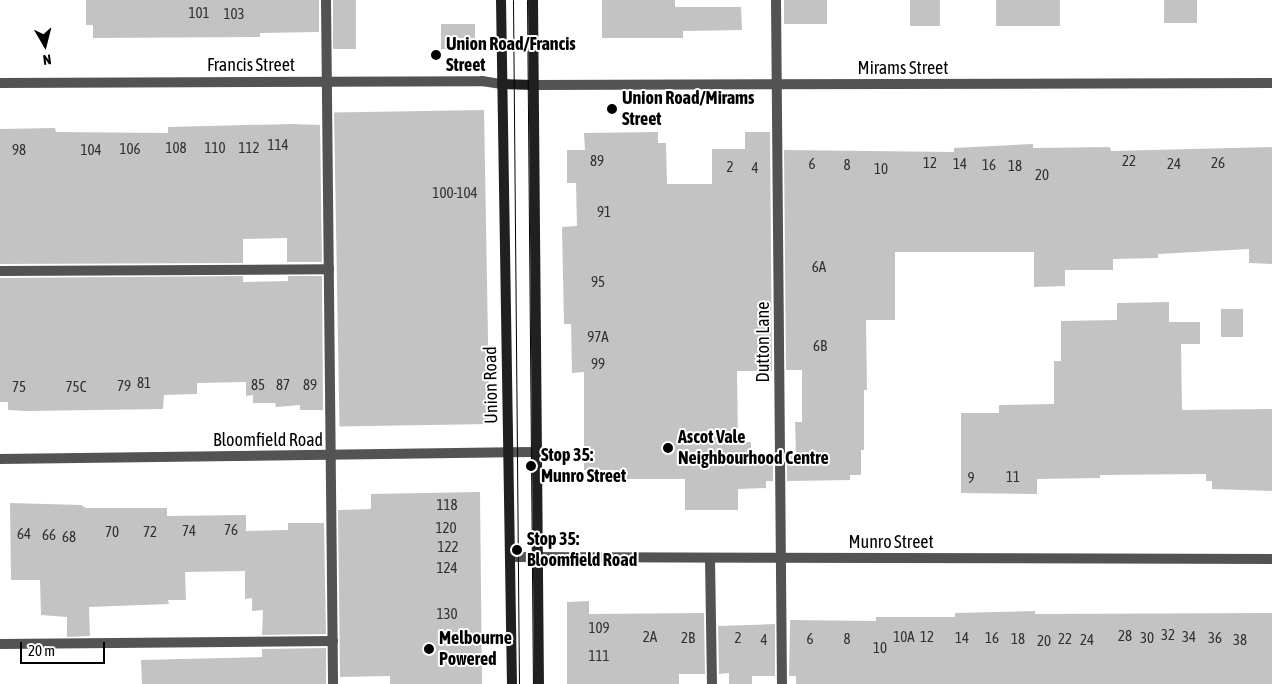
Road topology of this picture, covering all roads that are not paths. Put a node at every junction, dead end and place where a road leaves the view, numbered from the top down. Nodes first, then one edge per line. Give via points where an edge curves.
1 (326, 0) edge
2 (501, 0) edge
3 (533, 0) edge
4 (776, 0) edge
5 (327, 81) junction
6 (0, 83) edge
7 (502, 84) junction
8 (534, 84) junction
9 (1272, 84) edge
10 (777, 85) junction
11 (329, 269) junction
12 (0, 271) edge
13 (537, 452) junction
14 (509, 453) junction
15 (331, 456) junction
16 (0, 459) edge
17 (510, 557) junction
18 (538, 558) junction
19 (710, 558) junction
20 (781, 559) junction
21 (1272, 559) edge
22 (333, 641) junction
23 (0, 644) edge
24 (333, 684) edge
25 (512, 684) edge
26 (539, 684) edge
27 (712, 684) edge
28 (782, 684) edge

1 - 5 street
2 - 7 street, Union Road
3 - 8 street
4 - 10 street, Dutton Lane
5 - 6 street, Francis Street
5 - 7 street, Francis Street via 482,81
5 - 11 street
7 - 8 street
7 - 14 street, Union Road
8 - 10 street, Mirams Street
8 - 13 street
9 - 10 street, Mirams Street
10 - 20 street, Dutton Lane
11 - 12 street
11 - 15 street
13 - 14 street, Bloomfield Road
13 - 18 street
14 - 15 street, Bloomfield Road
14 - 17 street, Union Road
15 - 16 street, Bloomfield Road
15 - 22 street
17 - 18 street, Munro Street
17 - 25 street, Union Road
18 - 19 street, Munro Street
18 - 26 street
19 - 20 street, Munro Street
19 - 27 street
20 - 21 street, Munro Street
20 - 28 street, Dutton Lane
22 - 23 street
22 - 24 street

